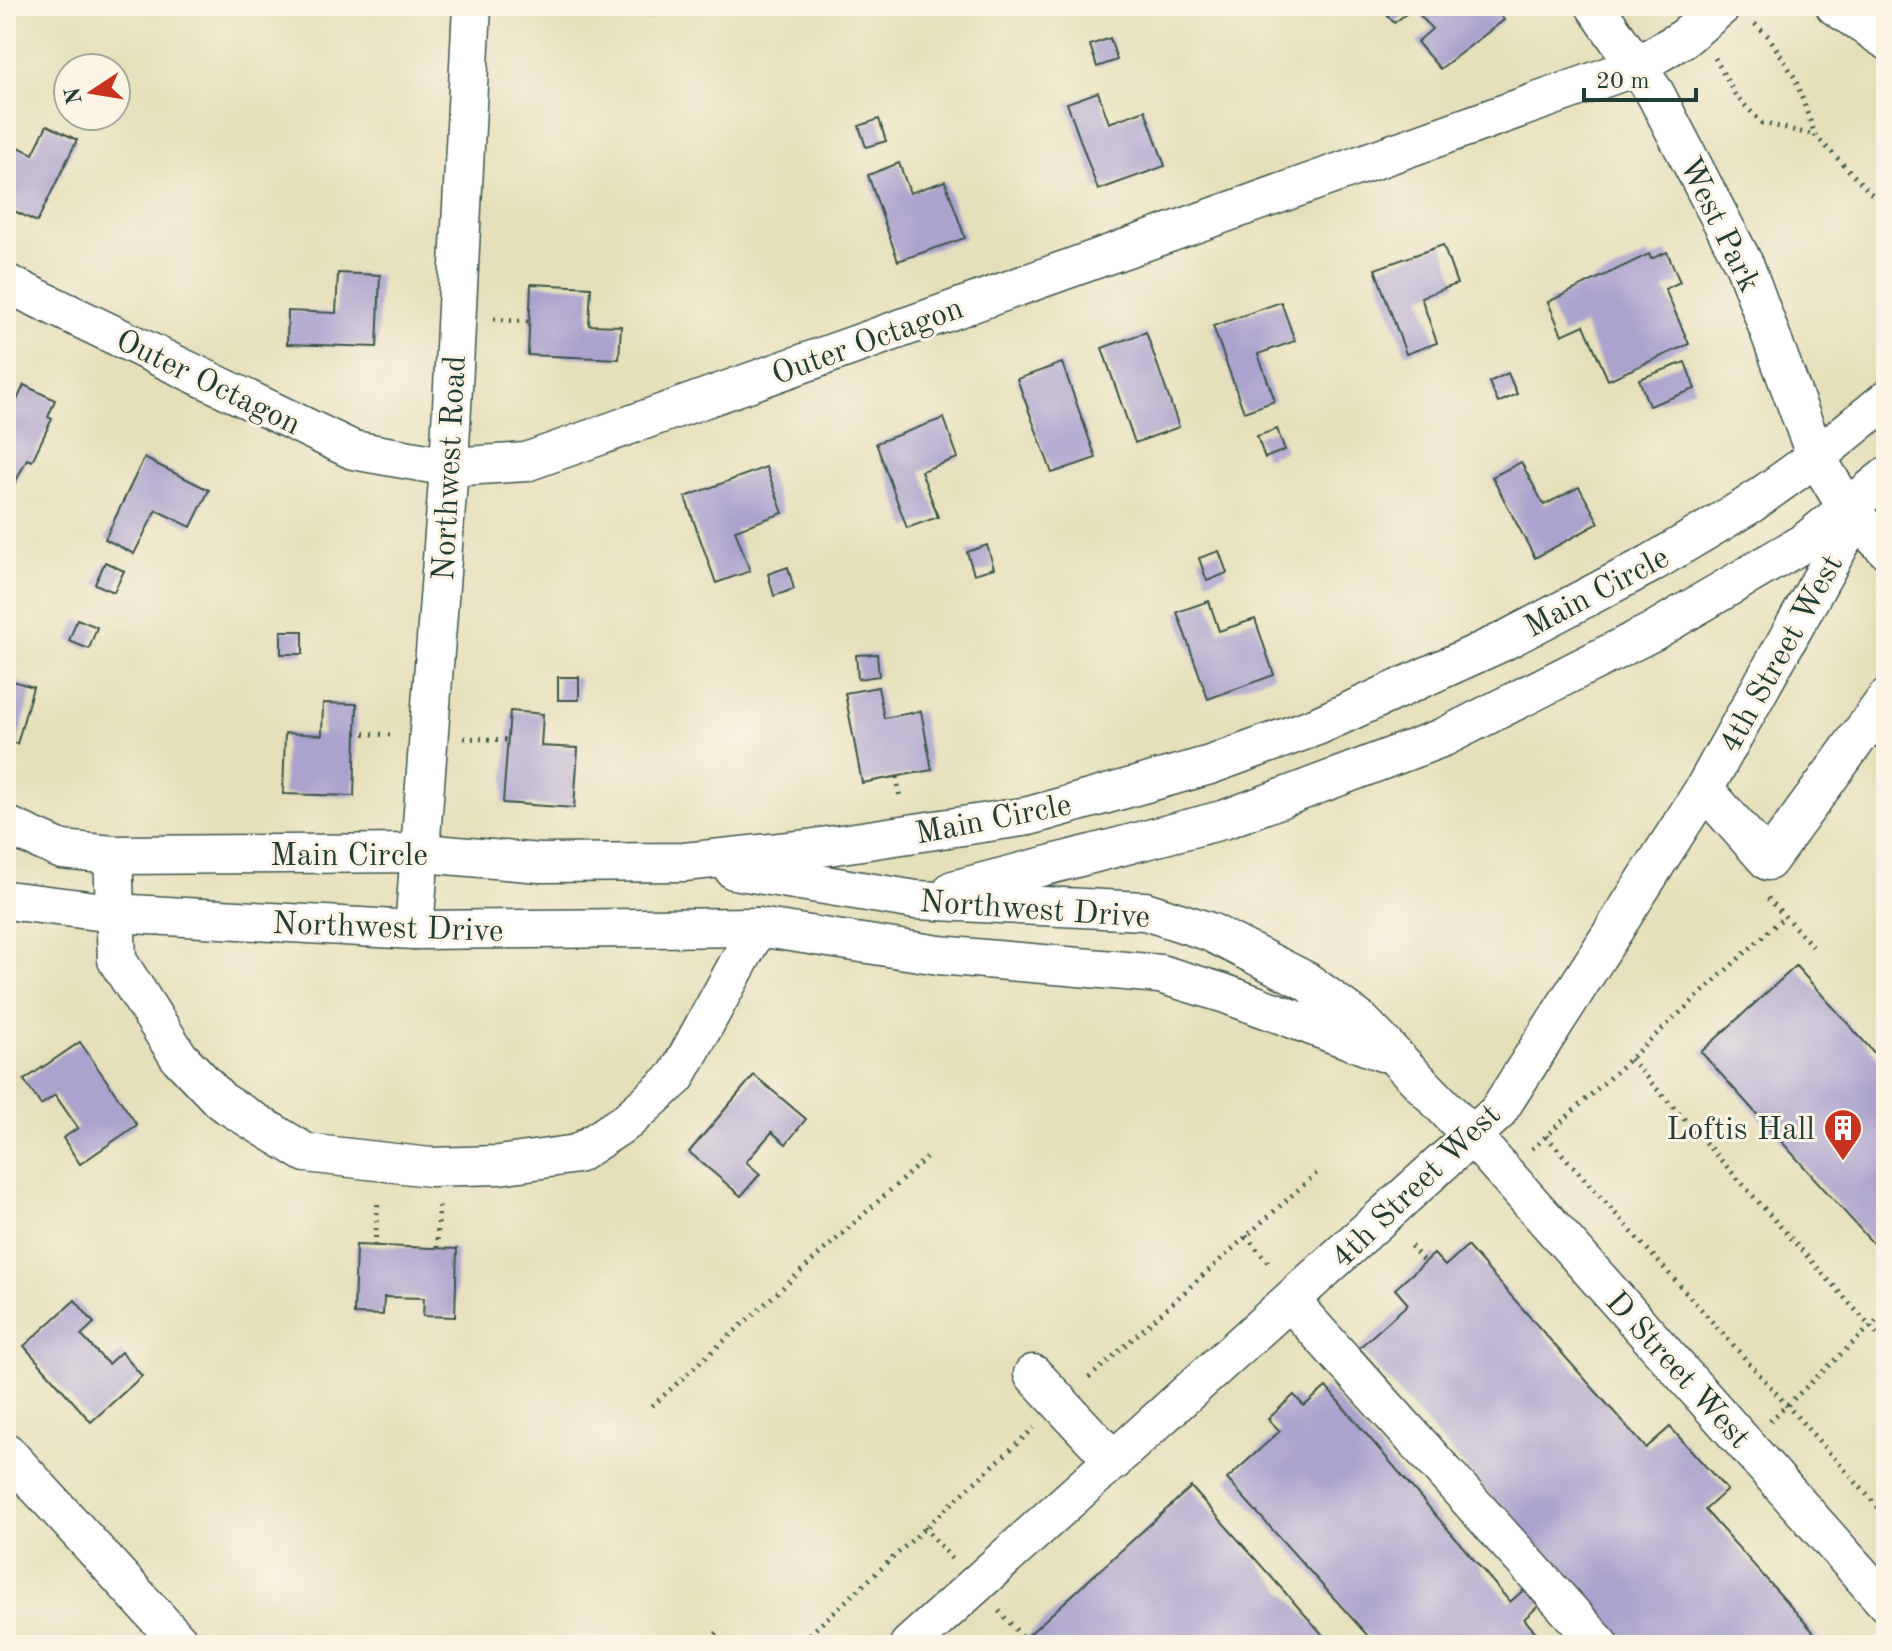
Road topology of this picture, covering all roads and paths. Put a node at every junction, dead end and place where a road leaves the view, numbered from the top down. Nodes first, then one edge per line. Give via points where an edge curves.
1 (472, 6) edge
2 (1595, 6) edge
3 (1835, 6) edge
4 (1715, 12) edge
5 (1886, 40) edge
6 (1635, 67) junction
7 (1815, 135) junction
8 (1886, 209) edge
9 (6, 283) edge
10 (1886, 400) edge
11 (1816, 457) junction
12 (449, 467) junction
13 (1886, 477) edge
14 (1852, 512) junction
15 (1886, 549) edge
16 (1886, 699) edge
17 (1704, 789) junction
18 (6, 825) edge
19 (6, 846) edge
20 (62, 850) junction
21 (423, 853) junction
22 (113, 855) junction
23 (684, 862) junction
24 (1764, 894) dead end
25 (13, 898) edge
26 (916, 900) junction
27 (114, 913) junction
28 (1785, 916) junction
29 (758, 927) junction
30 (414, 930) junction
31 (1813, 947) dead end
32 (1395, 1057) junction
33 (1630, 1059) junction
34 (1471, 1135) junction
35 (1546, 1136) junction
36 (926, 1158) dead end
37 (379, 1161) junction
38 (1506, 1174) junction
39 (1421, 1236) dead end
40 (375, 1246) dead end
41 (1411, 1246) junction
42 (1400, 1255) dead end
43 (1425, 1263) dead end
44 (1290, 1301) junction
45 (1886, 1312) edge
46 (1870, 1326) junction
47 (1886, 1344) edge
48 (1033, 1374) dead end
49 (1787, 1405) junction
50 (652, 1406) dead end
51 (1746, 1444) junction
52 (6, 1452) edge
53 (1114, 1461) junction
54 (1886, 1516) edge
55 (1886, 1603) edge
56 (718, 1632) dead end
57 (182, 1645) edge
58 (704, 1645) edge
59 (909, 1645) edge
60 (1600, 1645) edge

1 - 12 street, Northwest Road
2 - 6 street, West Park
3 - 5 street
4 - 6 street, Outer Octagon
4 - 7 path via 1755,24 1769,37 1795,78
4 - 7 path via 1716,61 1735,95 1762,123
6 - 11 street, West Park via 1655,93 1745,266
6 - 12 street, Outer Octagon via 526,462
7 - 8 path
9 - 12 street, Outer Octagon via 353,450
10 - 11 street, Main Circle
11 - 14 street
11 - 23 street, Main Circle via 1749,505 1650,564 1502,642 1317,726 1210,765 1029,816
12 - 21 street, Northwest Road
13 - 14 street, Main Circle
14 - 15 street
14 - 17 street, 4th Street West
14 - 26 street, Main Circle via 1652,632 1444,737 1226,819
16 - 17 street via 1768,861
17 - 34 street, 4th Street West via 1497,1113
18 - 20 street, Main Circle
19 - 20 street
20 - 22 street, Main Circle
21 - 22 street, Main Circle
21 - 23 street, Main Circle via 540,863
21 - 30 street, Northwest Road
22 - 27 street
23 - 26 street, Northwest Drive
24 - 28 path
25 - 27 street, Northwest Drive
26 - 29 street, Main Circle
26 - 32 street, Northwest Drive via 1145,911 1210,932 1306,981 1361,1021
27 - 30 street, Northwest Drive
27 - 37 street via 117,960 179,1057 221,1101 306,1153
28 - 31 path
28 - 33 path
29 - 30 street, Northwest Drive
29 - 32 street, Northwest Drive via 939,955 1160,974
29 - 37 street via 676,1077 627,1121 577,1154 499,1165 430,1167
32 - 34 street, Northwest Drive
33 - 35 path
33 - 46 path
34 - 38 street, D Street West
34 - 44 street, 4th Street West
35 - 38 path
35 - 49 path
36 - 50 path
37 - 40 path
38 - 51 street, D Street West
39 - 41 path
41 - 42 path
41 - 43 path
44 - 53 street, 4th Street West
44 - 60 street
45 - 46 path
46 - 47 path
46 - 49 path
48 - 53 street
49 - 51 path
49 - 54 path
51 - 55 street, D Street West
52 - 57 street
53 - 59 street, 4th Street West
56 - 58 path

